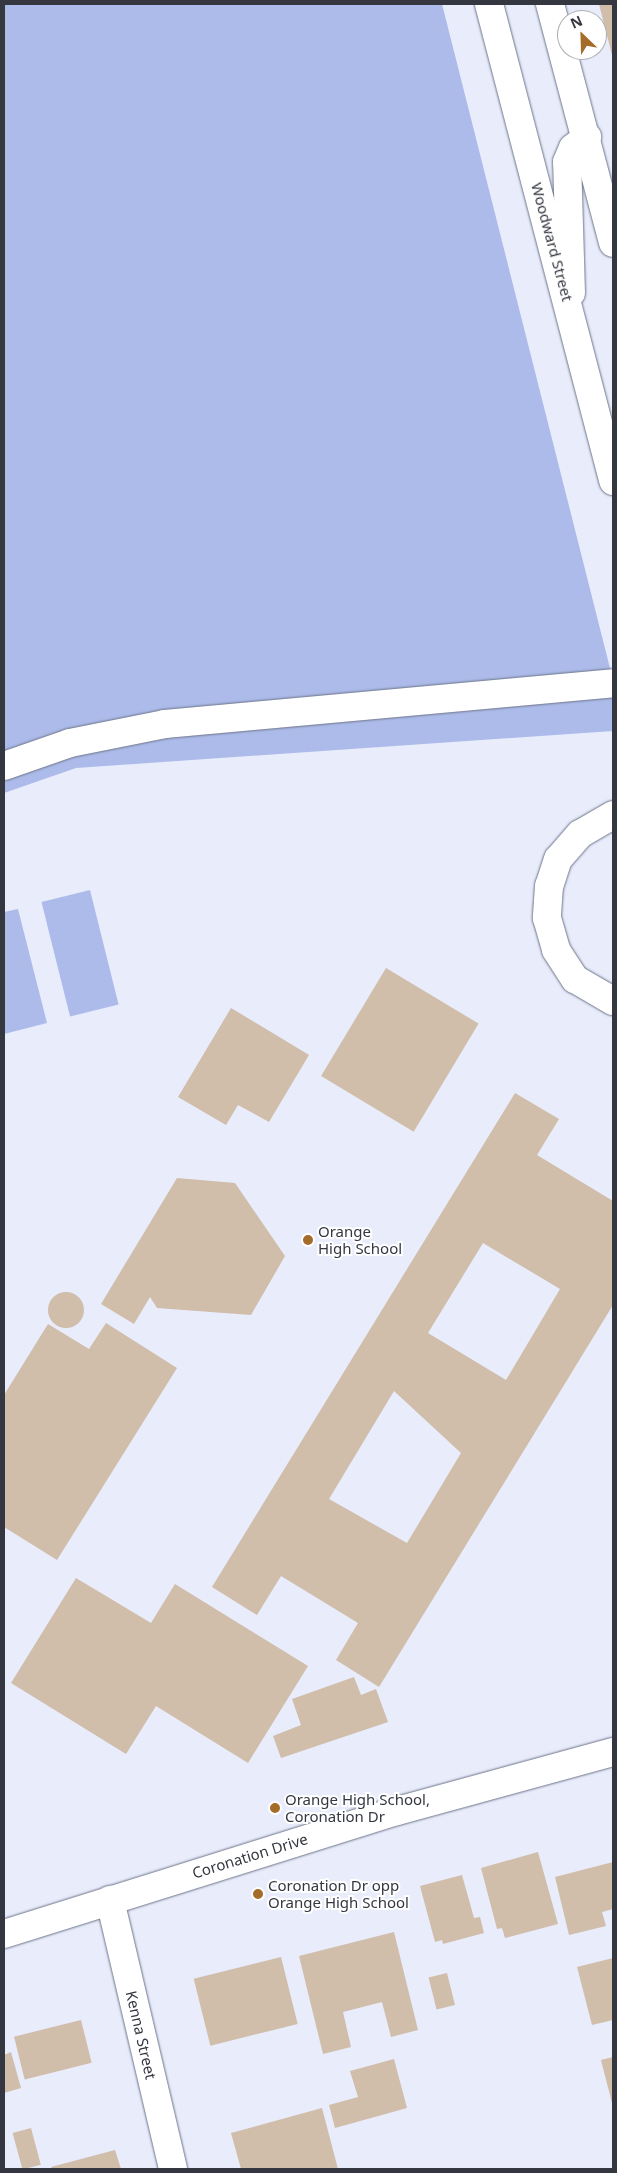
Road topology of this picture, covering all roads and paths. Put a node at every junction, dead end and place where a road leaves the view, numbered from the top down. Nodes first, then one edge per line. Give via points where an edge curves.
1 (490, 4) edge
2 (550, 4) edge
3 (587, 137) junction
4 (613, 243) edge
5 (572, 315) junction
6 (613, 481) edge
7 (613, 683) edge
8 (4, 766) edge
9 (613, 815) edge
10 (613, 1001) edge
11 (613, 1752) edge
12 (110, 1900) junction
13 (4, 1934) edge
14 (173, 2169) edge

1 - 5 main road, Woodward Street
2 - 3 main road
3 - 4 main road
3 - 5 main road via 573,148 567,162
5 - 6 main road, Woodward Street
7 - 8 main road via 165,724 70,743
9 - 10 main road via 580,834 558,859 549,886 547,918 556,950 575,980
11 - 12 main road, Coronation Drive via 397,1811
12 - 13 main road, Coronation Drive
12 - 14 main road, Kenna Street

